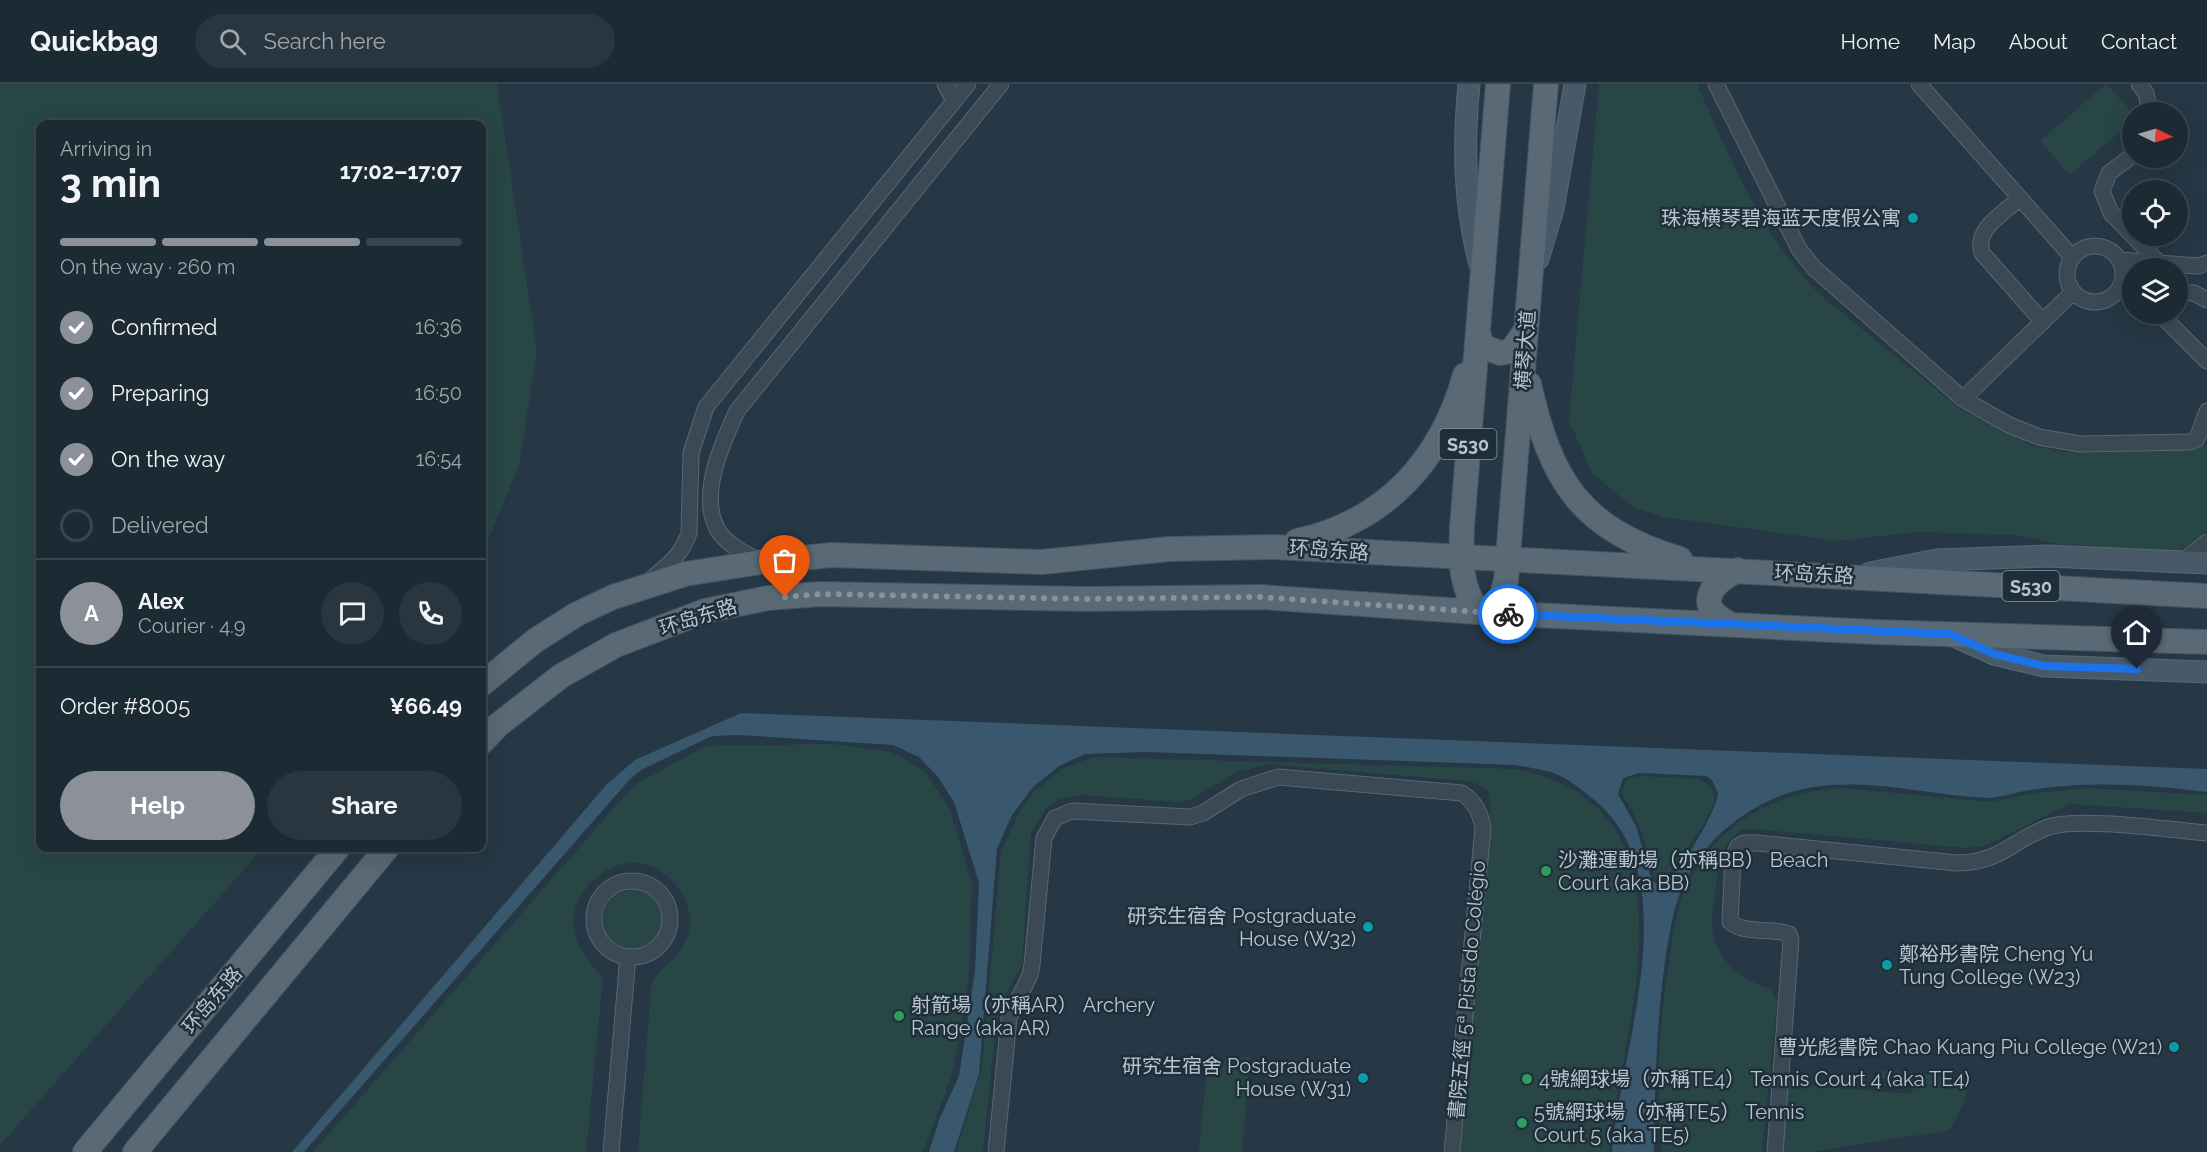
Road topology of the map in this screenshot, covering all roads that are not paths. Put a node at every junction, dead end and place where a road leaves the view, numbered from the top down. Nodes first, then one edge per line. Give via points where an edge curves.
1 (945, 84) edge
2 (968, 84) edge
3 (1001, 84) edge
4 (1469, 84) edge
5 (1498, 84) edge
6 (1546, 84) edge
7 (1575, 84) edge
8 (1716, 84) edge
9 (1919, 84) edge
10 (2139, 84) edge
11 (954, 101) junction
12 (2148, 102) edge
13 (2122, 163) edge
14 (2020, 198) junction
15 (2072, 257) junction
16 (2153, 258) edge
17 (2119, 260) junction
18 (2122, 260) edge
19 (2207, 263) edge
20 (2188, 266) edge
21 (2122, 268) edge
22 (1482, 270) junction
23 (2122, 290) edge
24 (1529, 292) junction
25 (2073, 292) junction
26 (2188, 293) edge
27 (2207, 300) edge
28 (2043, 321) junction
29 (2170, 324) edge
30 (1526, 330) junction
31 (1478, 332) junction
32 (1524, 360) junction
33 (2207, 361) edge
34 (1964, 399) junction
35 (2207, 411) edge
36 (2207, 542) edge
37 (1274, 547) junction
38 (1461, 556) junction
39 (1508, 559) junction
40 (761, 562) junction
41 (2180, 563) junction
42 (2207, 563) edge
43 (1727, 570) junction
44 (1855, 576) junction
45 (644, 586) junction
46 (2207, 596) edge
47 (1486, 612) junction
48 (1733, 625) junction
49 (1950, 634) junction
50 (2207, 642) edge
51 (2207, 672) edge
52 (486, 681) edge
53 (486, 738) edge
54 (2207, 833) edge
55 (383, 852) edge
56 (332, 855) edge
57 (352, 886) junction
58 (628, 957) junction
59 (85, 1152) edge
60 (135, 1152) edge
61 (611, 1152) edge
62 (996, 1152) edge
63 (1452, 1152) edge
64 (1775, 1152) edge

1 - 11 street
2 - 11 street
3 - 40 street via 736,411 717,461 711,495 713,515 729,542
4 - 22 main road via 1465,191
5 - 22 main road, S530
6 - 24 main road, 横琴大道 / S530
7 - 24 main road via 1553,209
8 - 34 street via 1799,249 1814,268
9 - 14 street
10 - 12 street
11 - 45 street via 706,407 691,453 686,544 680,555
13 - 16 street via 2109,173 2102,191 2111,213
14 - 15 street
14 - 28 street via 1982,232 1979,245
15 - 17 street via 2079,250 2097,246 2106,248
15 - 25 street via 2067,275
17 - 18 street
17 - 21 street
19 - 20 street
22 - 31 main road, S530
23 - 25 street via 2098,302
24 - 30 main road, 横琴大道 / S530
25 - 28 street
26 - 27 street
28 - 34 street
29 - 33 street
30 - 31 main road via 1511,351 1500,353 1482,346
30 - 32 main road, 横琴大道 / S530
31 - 37 main road via 1445,429 1408,482 1385,502 1339,530
31 - 38 main road, S530
32 - 39 main road, 横琴大道 / S530
32 - 43 main road via 1550,458 1578,501 1596,518 1646,548
34 - 35 street via 2039,437 2080,444 2190,442 2197,440 2202,431
36 - 41 street
37 - 38 main road, 环岛东路
37 - 40 main road, 环岛东路 via 1169,549 1042,562 832,555
38 - 39 main road, 环岛东路 / S530
38 - 47 main road, S530 via 1470,600
39 - 43 main road, 环岛东路 / S530
39 - 47 main road, 横琴大道 / S530 via 1500,600
40 - 45 main road, 环岛东路 via 685,574
41 - 42 main road
41 - 44 main road via 2047,556 1937,560
43 - 44 main road, 环岛东路 / S530
43 - 48 main road via 1714,585 1708,603 1717,618
44 - 46 main road, 环岛东路 / S530
45 - 52 main road, 环岛东路 via 577,614 536,640
47 - 48 main road, 环岛东路
47 - 53 main road, 环岛东路 via 1260,597 1086,599 820,594 768,598 705,611 616,645 561,676
48 - 49 main road, 环岛东路
49 - 50 main road, 环岛东路
49 - 51 main road via 1994,654 2044,666
54 - 64 street via 2066,824 2046,828 1989,859 1957,863 1744,843 1735,851 1730,922 1789,934 1791,940
55 - 57 main road, 环岛东路
56 - 57 main road via 326,879 342,890
56 - 59 main road, 环岛东路
57 - 60 main road, 环岛东路
58 - 58 street via 608,949 600,940 593,918 595,907 609,888 619,882 641,881 661,893 667,902 670,925 660,946 650,953
58 - 61 street
62 - 63 street, 書院五徑 5ª Pista do Colégio via 1007,1029 1013,1005 1030,975 1044,838 1055,818 1082,810 1190,817 1240,789 1287,777 1462,793 1477,807 1483,828

